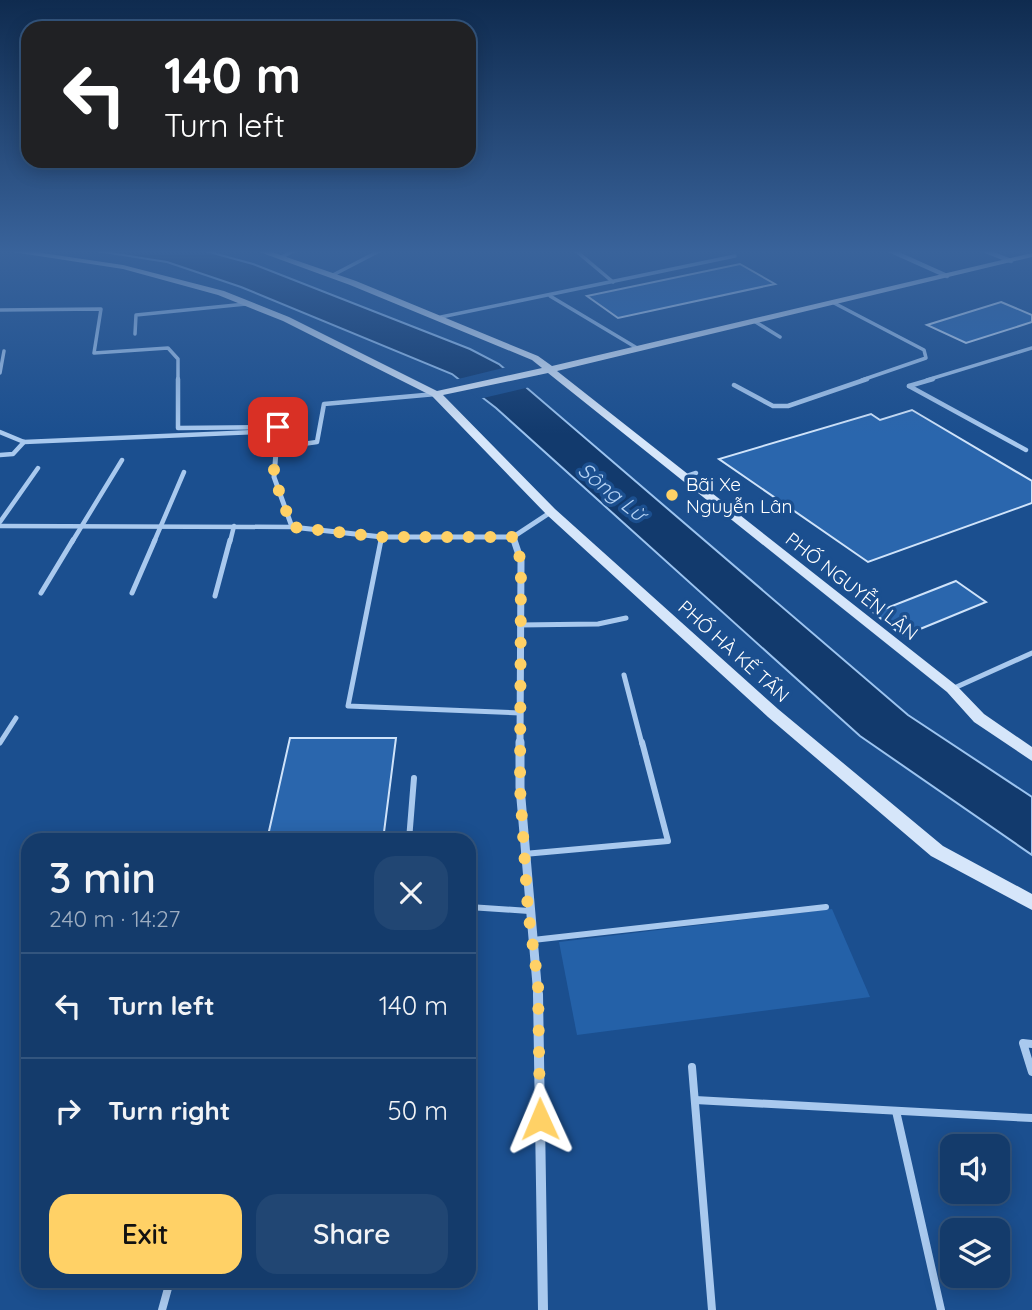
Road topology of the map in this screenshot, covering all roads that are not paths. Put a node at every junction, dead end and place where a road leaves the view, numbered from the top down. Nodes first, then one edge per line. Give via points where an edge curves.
1 (101, 311) edge
2 (176, 311) edge
3 (265, 311) edge
4 (425, 311) edge
5 (471, 311) edge
6 (575, 311) edge
7 (798, 311) edge
8 (850, 311) edge
9 (440, 317) junction
10 (754, 321) junction
11 (135, 334) dead end
12 (780, 337) dead end
13 (637, 348) junction
14 (1032, 348) edge
15 (4, 351) dead end
16 (549, 369) junction
17 (0, 373) edge
18 (734, 385) dead end
19 (436, 394) junction
20 (278, 429) junction
21 (0, 432) edge
22 (24, 442) junction
23 (274, 448) junction
24 (1026, 450) dead end
25 (0, 455) edge
26 (122, 460) dead end
27 (38, 468) dead end
28 (184, 472) dead end
29 (551, 512) junction
30 (0, 524) edge
31 (85, 524) junction
32 (160, 526) junction
33 (234, 526) junction
34 (292, 527) junction
35 (382, 537) junction
36 (513, 537) junction
37 (41, 593) dead end
38 (132, 593) dead end
39 (215, 596) dead end
40 (626, 618) dead end
41 (519, 625) junction
42 (1032, 653) edge
43 (624, 675) dead end
44 (952, 689) junction
45 (520, 713) junction
46 (16, 718) dead end
47 (0, 743) edge
48 (1032, 755) edge
49 (414, 778) dead end
50 (410, 833) edge
51 (524, 854) junction
52 (1032, 903) edge
53 (476, 907) edge
54 (826, 907) dead end
55 (528, 911) junction
56 (532, 940) junction
57 (1032, 1044) edge
58 (692, 1067) dead end
59 (1032, 1072) edge
60 (695, 1100) junction
61 (896, 1111) junction
62 (1032, 1118) edge
63 (168, 1288) edge
64 (162, 1310) edge
65 (543, 1310) edge
66 (712, 1310) edge
67 (941, 1310) edge

1 - 20 lane via 94,353 168,348 178,359 178,428
2 - 11 lane via 136,315
3 - 19 main road, PHỐ HÀ KẾ TẤN
4 - 9 main road, PHỐ NGUYỄN LÂN
5 - 9 lane
6 - 13 lane
7 - 10 main road
8 - 18 lane via 924,350 926,358 788,406 773,406
9 - 16 main road, PHỐ NGUYỄN LÂN via 508,345
10 - 12 lane
10 - 13 main road
13 - 16 main road
14 - 24 lane via 909,386
15 - 17 lane
16 - 19 main road
16 - 44 main road, PHỐ NGUYỄN LÂN via 690,475
19 - 23 lane via 324,404 317,442
19 - 29 main road, PHỐ HÀ KẾ TẤN
20 - 22 lane
20 - 23 street
21 - 22 lane
22 - 25 lane via 13,454
23 - 34 street via 274,477
26 - 31 lane
27 - 30 lane
28 - 32 lane
29 - 36 street
29 - 52 main road, PHỐ HÀ KẾ TẤN via 773,713 937,851
30 - 31 lane
31 - 32 lane
31 - 37 lane
32 - 33 lane
32 - 38 lane
33 - 34 lane
33 - 39 lane
34 - 35 street
35 - 36 street
35 - 45 lane via 348,706
36 - 41 street via 521,561
40 - 41 lane via 598,624
41 - 45 street
42 - 44 lane
43 - 51 lane via 668,841
44 - 48 main road, PHỐ NGUYỄN LÂN via 979,719
45 - 51 street
46 - 47 lane
49 - 50 lane
51 - 55 street
53 - 55 lane
54 - 56 lane
55 - 56 street
56 - 65 street via 538,983
57 - 59 lane via 1023,1043
58 - 60 lane
60 - 61 lane
60 - 66 lane
61 - 62 lane
61 - 67 lane
63 - 64 lane

